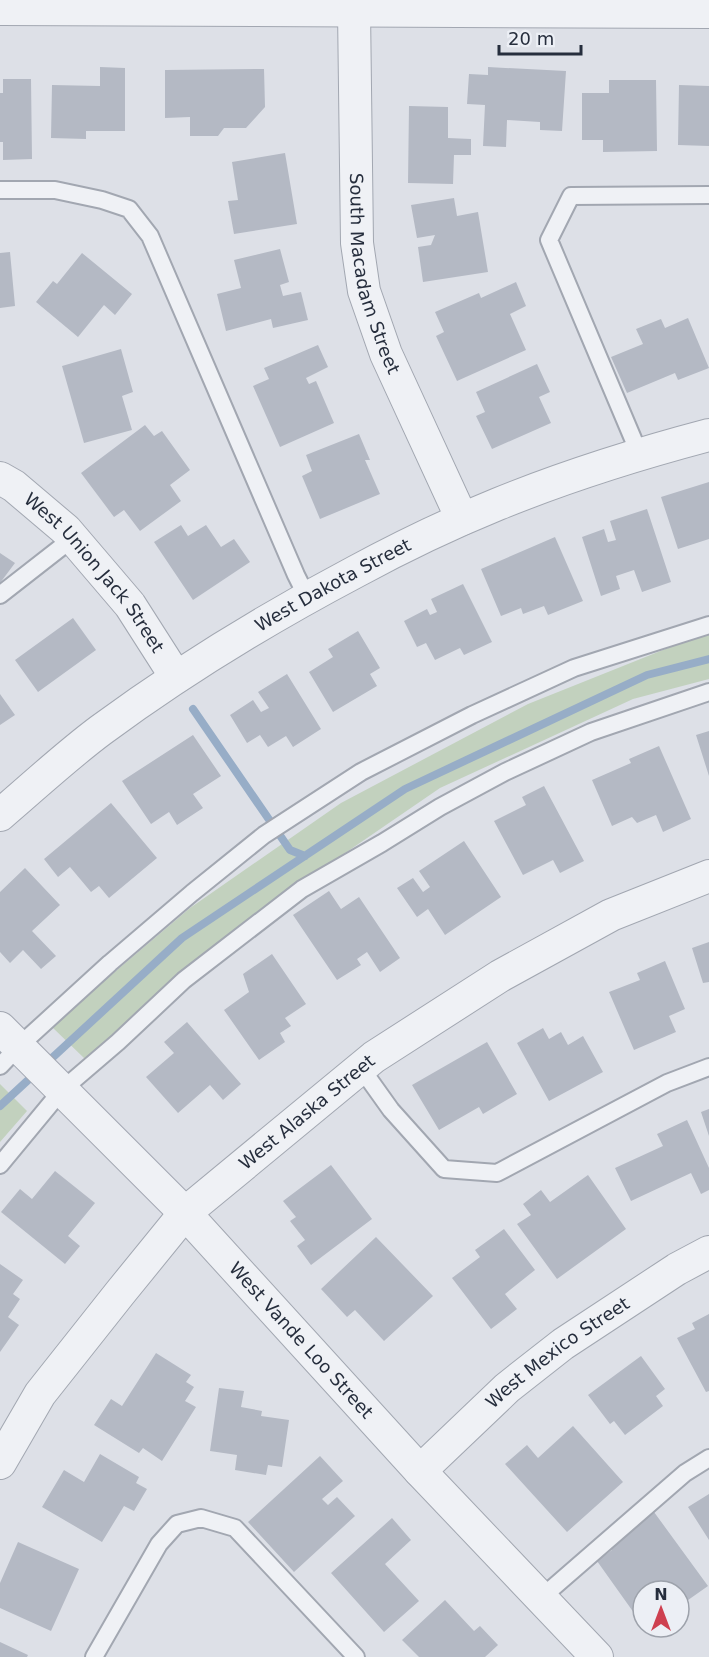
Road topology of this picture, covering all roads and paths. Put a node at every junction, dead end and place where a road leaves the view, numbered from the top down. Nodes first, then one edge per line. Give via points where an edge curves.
1 (0, 9) edge
2 (354, 10) junction
3 (709, 12) edge
4 (0, 190) edge
5 (709, 195) edge
6 (709, 435) edge
7 (639, 453) junction
8 (0, 478) edge
9 (462, 519) junction
10 (73, 538) junction
11 (0, 595) edge
12 (307, 597) junction
13 (709, 625) edge
14 (176, 678) junction
15 (709, 692) edge
16 (0, 815) edge
17 (709, 876) edge
18 (6, 1047) edge
19 (709, 1067) edge
20 (361, 1068) junction
21 (62, 1090) junction
22 (0, 1165) edge
23 (185, 1213) junction
24 (709, 1252) edge
25 (709, 1458) edge
26 (0, 1463) edge
27 (420, 1471) junction
28 (541, 1598) junction
29 (94, 1657) edge
30 (356, 1657) edge
31 (597, 1657) edge

1 - 2 street
2 - 3 street
2 - 9 street, South Macadam Street via 357,243 364,291 386,354
4 - 12 lane via 55,190 102,200 129,209 150,236
5 - 7 lane via 571,196 549,240
6 - 7 street, West Dakota Street
7 - 9 street, West Dakota Street
8 - 10 street, West Union Jack Street
9 - 12 street, West Dakota Street
10 - 11 lane
10 - 14 street, West Union Jack Street via 130,605
12 - 14 street, West Dakota Street
13 - 18 lane via 574,668 361,772 264,835
14 - 16 street, West Dakota Street via 99,731
15 - 21 lane via 591,732 505,772 302,889 184,980
17 - 20 street, West Alaska Street via 611,915 541,953 374,1056
18 - 21 street, West Vande Loo Street
19 - 20 lane via 667,1083 497,1173 444,1169 391,1110
20 - 23 street, West Alaska Street
21 - 22 lane
21 - 23 street, West Vande Loo Street
23 - 26 street, West Alaska Street via 40,1394
23 - 27 street, West Vande Loo Street
24 - 27 street, West Mexico Street via 563,1344 507,1388
25 - 28 lane via 685,1473
27 - 28 street, West Vande Loo Street
28 - 31 street, West Vande Loo Street
29 - 30 lane via 159,1544 177,1524 201,1518 235,1527

